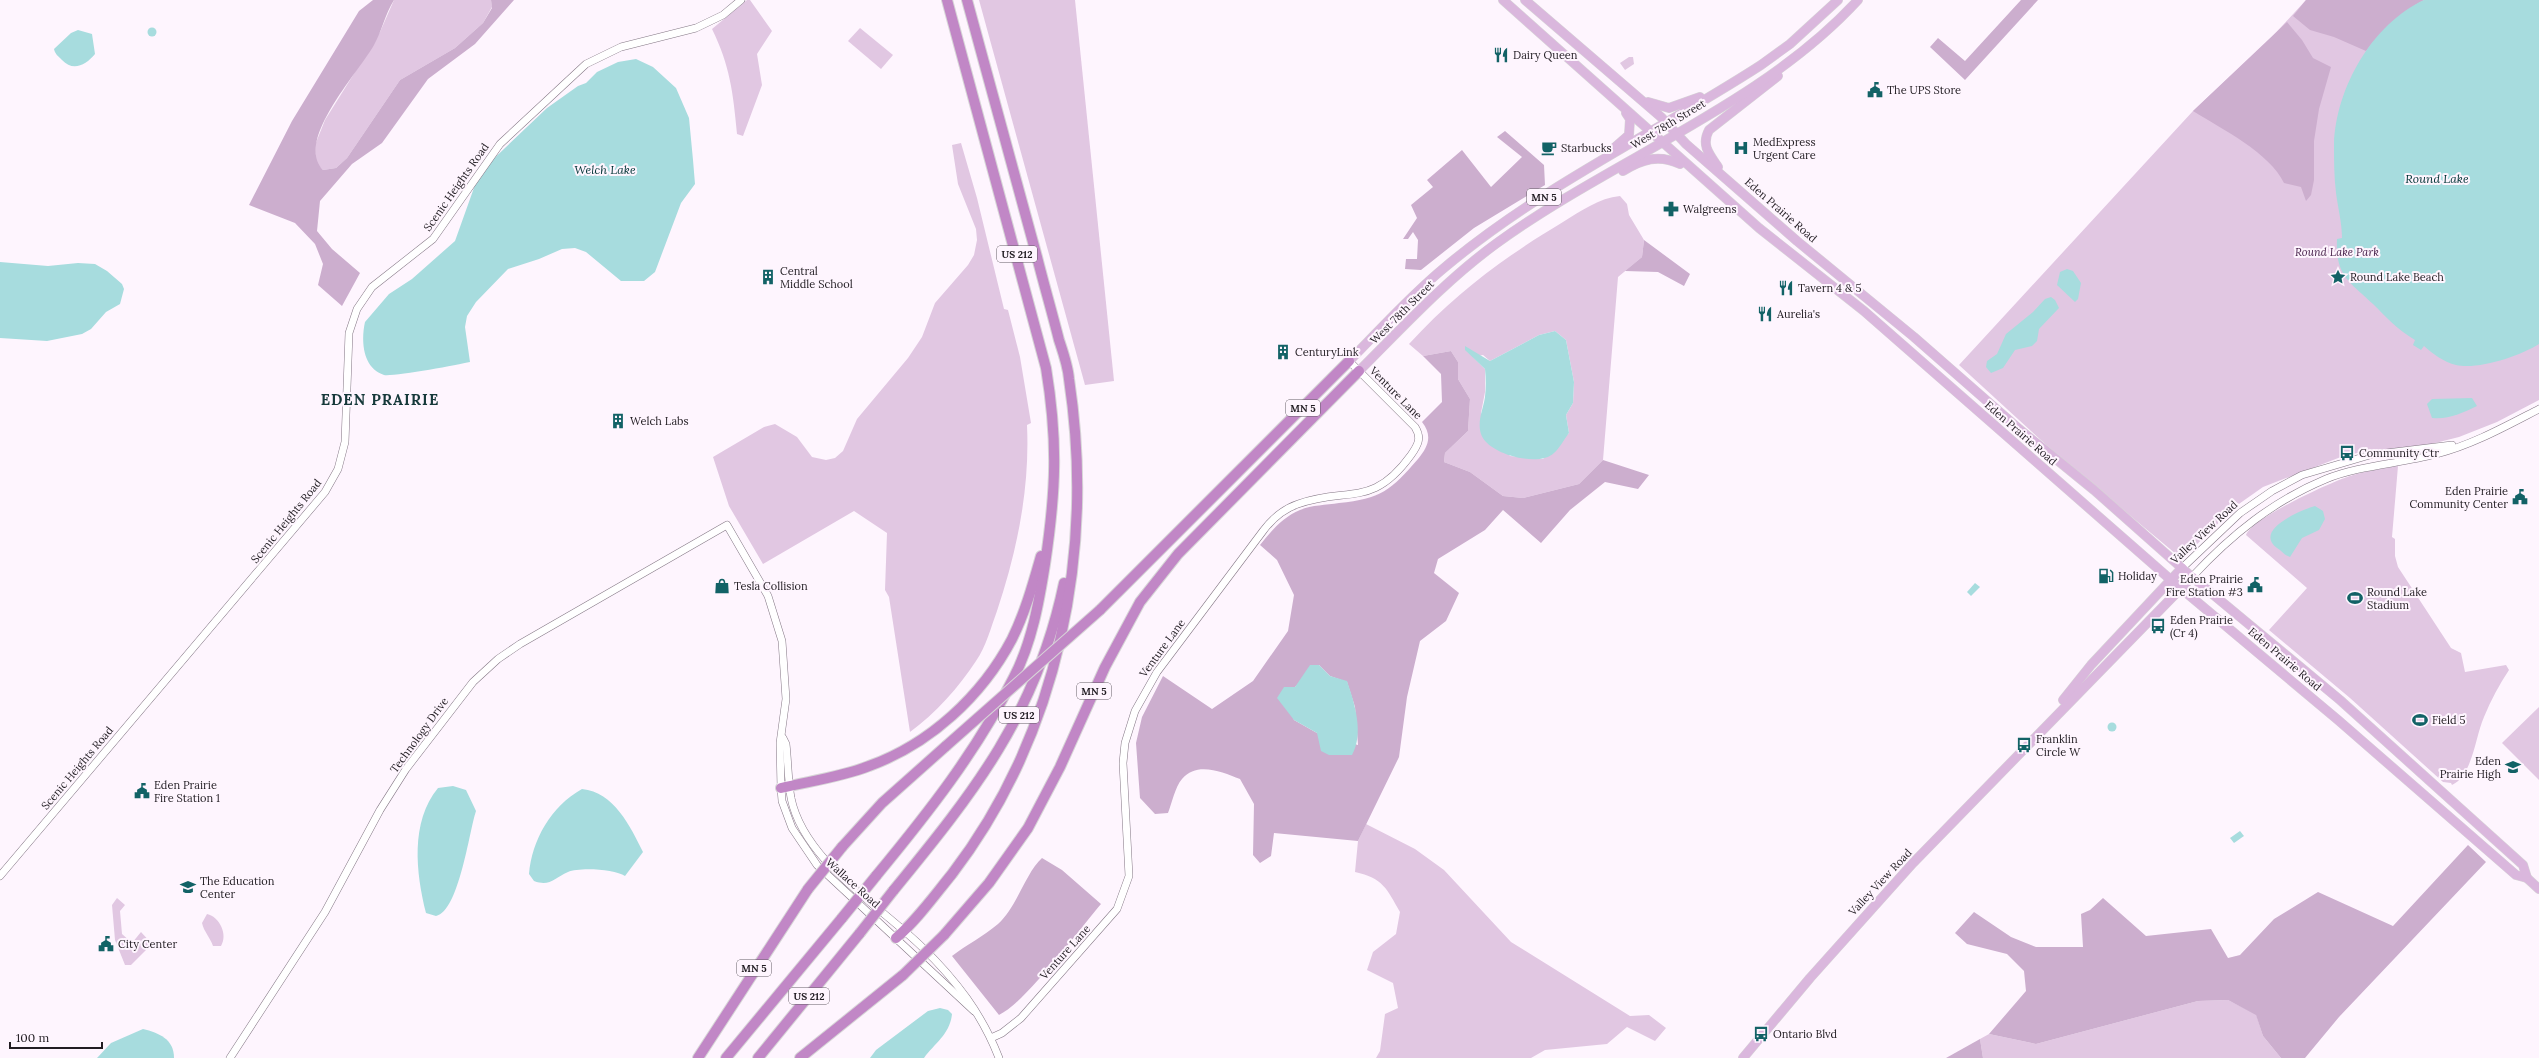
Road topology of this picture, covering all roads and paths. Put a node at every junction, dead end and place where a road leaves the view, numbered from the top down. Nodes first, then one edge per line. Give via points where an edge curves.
1 (741, 0) edge
2 (947, 0) edge
3 (967, 0) edge
4 (1503, 0) edge
5 (1525, 0) edge
6 (1838, 0) edge
7 (1858, 0) edge
8 (1829, 27) junction
9 (1634, 94) junction
10 (1620, 103) junction
11 (1666, 123) junction
12 (1650, 133) junction
13 (1676, 133) junction
14 (1660, 142) junction
15 (1692, 170) junction
16 (1578, 176) junction
17 (1731, 183) junction
18 (1530, 221) junction
19 (1349, 361) junction
20 (1359, 371) junction
21 (2539, 409) edge
22 (2465, 443) junction
23 (1076, 506) junction
24 (1053, 514) junction
25 (727, 525) joint
26 (2182, 568) junction
27 (2192, 577) junction
28 (2171, 580) junction
29 (2181, 589) junction
30 (2042, 728) junction
31 (783, 738) junction
32 (786, 787) junction
33 (0, 876) edge
34 (2527, 878) junction
35 (2539, 889) edge
36 (900, 935) junction
37 (974, 1011) junction
38 (990, 1038) junction
39 (230, 1058) edge
40 (697, 1058) edge
41 (726, 1058) edge
42 (758, 1058) edge
43 (800, 1058) edge
44 (999, 1058) edge
45 (1743, 1058) edge

1 - 33 street, Scenic Heights Road via 696,28 621,47 586,64 514,130 494,152 433,239 372,287 357,309 349,333 345,442 338,469 325,492
2 - 24 highway, US 212 via 1046,368 1056,452
3 - 23 highway, US 212 via 1069,377 1077,461
4 - 10 main road, Eden Prairie Road
5 - 9 main road, Eden Prairie Road
6 - 9 main road via 1746,69 1688,103 1661,108
6 - 11 main road, West 78th Street / MN 5 via 1790,44 1761,65
7 - 8 main road, West 78th Street / MN 5
8 - 13 main road, West 78th Street / MN 5 via 1747,91
8 - 17 main road via 1792,65 1709,130 1705,137 1707,152
9 - 11 main road, Eden Prairie Road
10 - 12 main road, Eden Prairie Road
10 - 16 main road via 1630,119 1629,135
11 - 12 main road, West 78th Street / MN 5
11 - 13 main road, Eden Prairie Road
12 - 14 main road, Eden Prairie Road
12 - 16 main road, West 78th Street / MN 5
13 - 14 main road, West 78th Street / MN 5
13 - 17 main road, Eden Prairie Road
14 - 15 main road, Eden Prairie Road
14 - 18 main road, West 78th Street / MN 5
15 - 18 main road via 1670,159 1644,160 1575,200
15 - 28 main road, Eden Prairie Road via 1759,228 1870,316
16 - 19 main road, West 78th Street / MN 5 via 1529,206 1443,268
17 - 26 main road, Eden Prairie Road via 2028,437 2094,490
18 - 20 main road, West 78th Street / MN 5 via 1497,243 1452,279
19 - 20 street, Venture Lane
19 - 40 highway, MN 5, bridge via 1100,610 882,803 808,889
20 - 38 street, Venture Lane via 1415,427 1419,439 1416,447 1390,478 1370,490 1349,496 1307,501 1279,514 1269,523 1157,672 1135,710 1125,743 1122,776 1129,876 1123,898 1109,919 1021,1018 1002,1033
20 - 43 highway, MN 5, bridge via 1178,554 1140,602 1105,667 1060,767 1031,822 989,883 944,935 903,975
21 - 22 street, Valley View Road
22 - 26 street, Valley View Road via 2370,455 2302,475 2272,491 2240,513
22 - 27 street, Valley View Road via 2431,456 2338,475 2302,489 2274,504 2250,522
23 - 36 highway via 1071,587 1052,671 1034,730 986,825 941,887
23 - 42 highway, US 212, bridge via 1070,558 1053,629 1031,690 1011,732 973,792
24 - 32 highway via 1024,612 1011,640 991,672 969,699 935,730 894,756 849,772
24 - 41 highway, US 212, bridge via 1040,600 1015,676 962,768
25 - 31 street, Wallace Road via 768,596 782,641 786,679
25 - 39 street, Technology Drive via 520,644 498,659 473,682 451,708 389,795 325,912
26 - 27 main road, Eden Prairie Road
26 - 28 main road, Valley View Road
27 - 29 main road, Valley View Road
27 - 34 main road, Eden Prairie Road via 2340,700 2454,802 2523,865
28 - 29 main road, Eden Prairie Road
28 - 30 main road, Valley View Road via 2091,665
29 - 30 main road, Valley View Road
29 - 34 main road, Eden Prairie Road via 2338,720 2516,875
30 - 45 main road, Valley View Road via 1854,927
31 - 32 street, Wallace Road via 786,744
31 - 32 street, Wallace Road via 780,743
32 - 36 street, Wallace Road via 799,818 823,857
32 - 36 street, Wallace Road via 782,801 792,828 817,865
34 - 35 main road, Eden Prairie Road
36 - 37 street, Wallace Road
36 - 37 street, Wallace Road via 952,978 968,998
37 - 38 street, Wallace Road
38 - 44 street, Wallace Road

